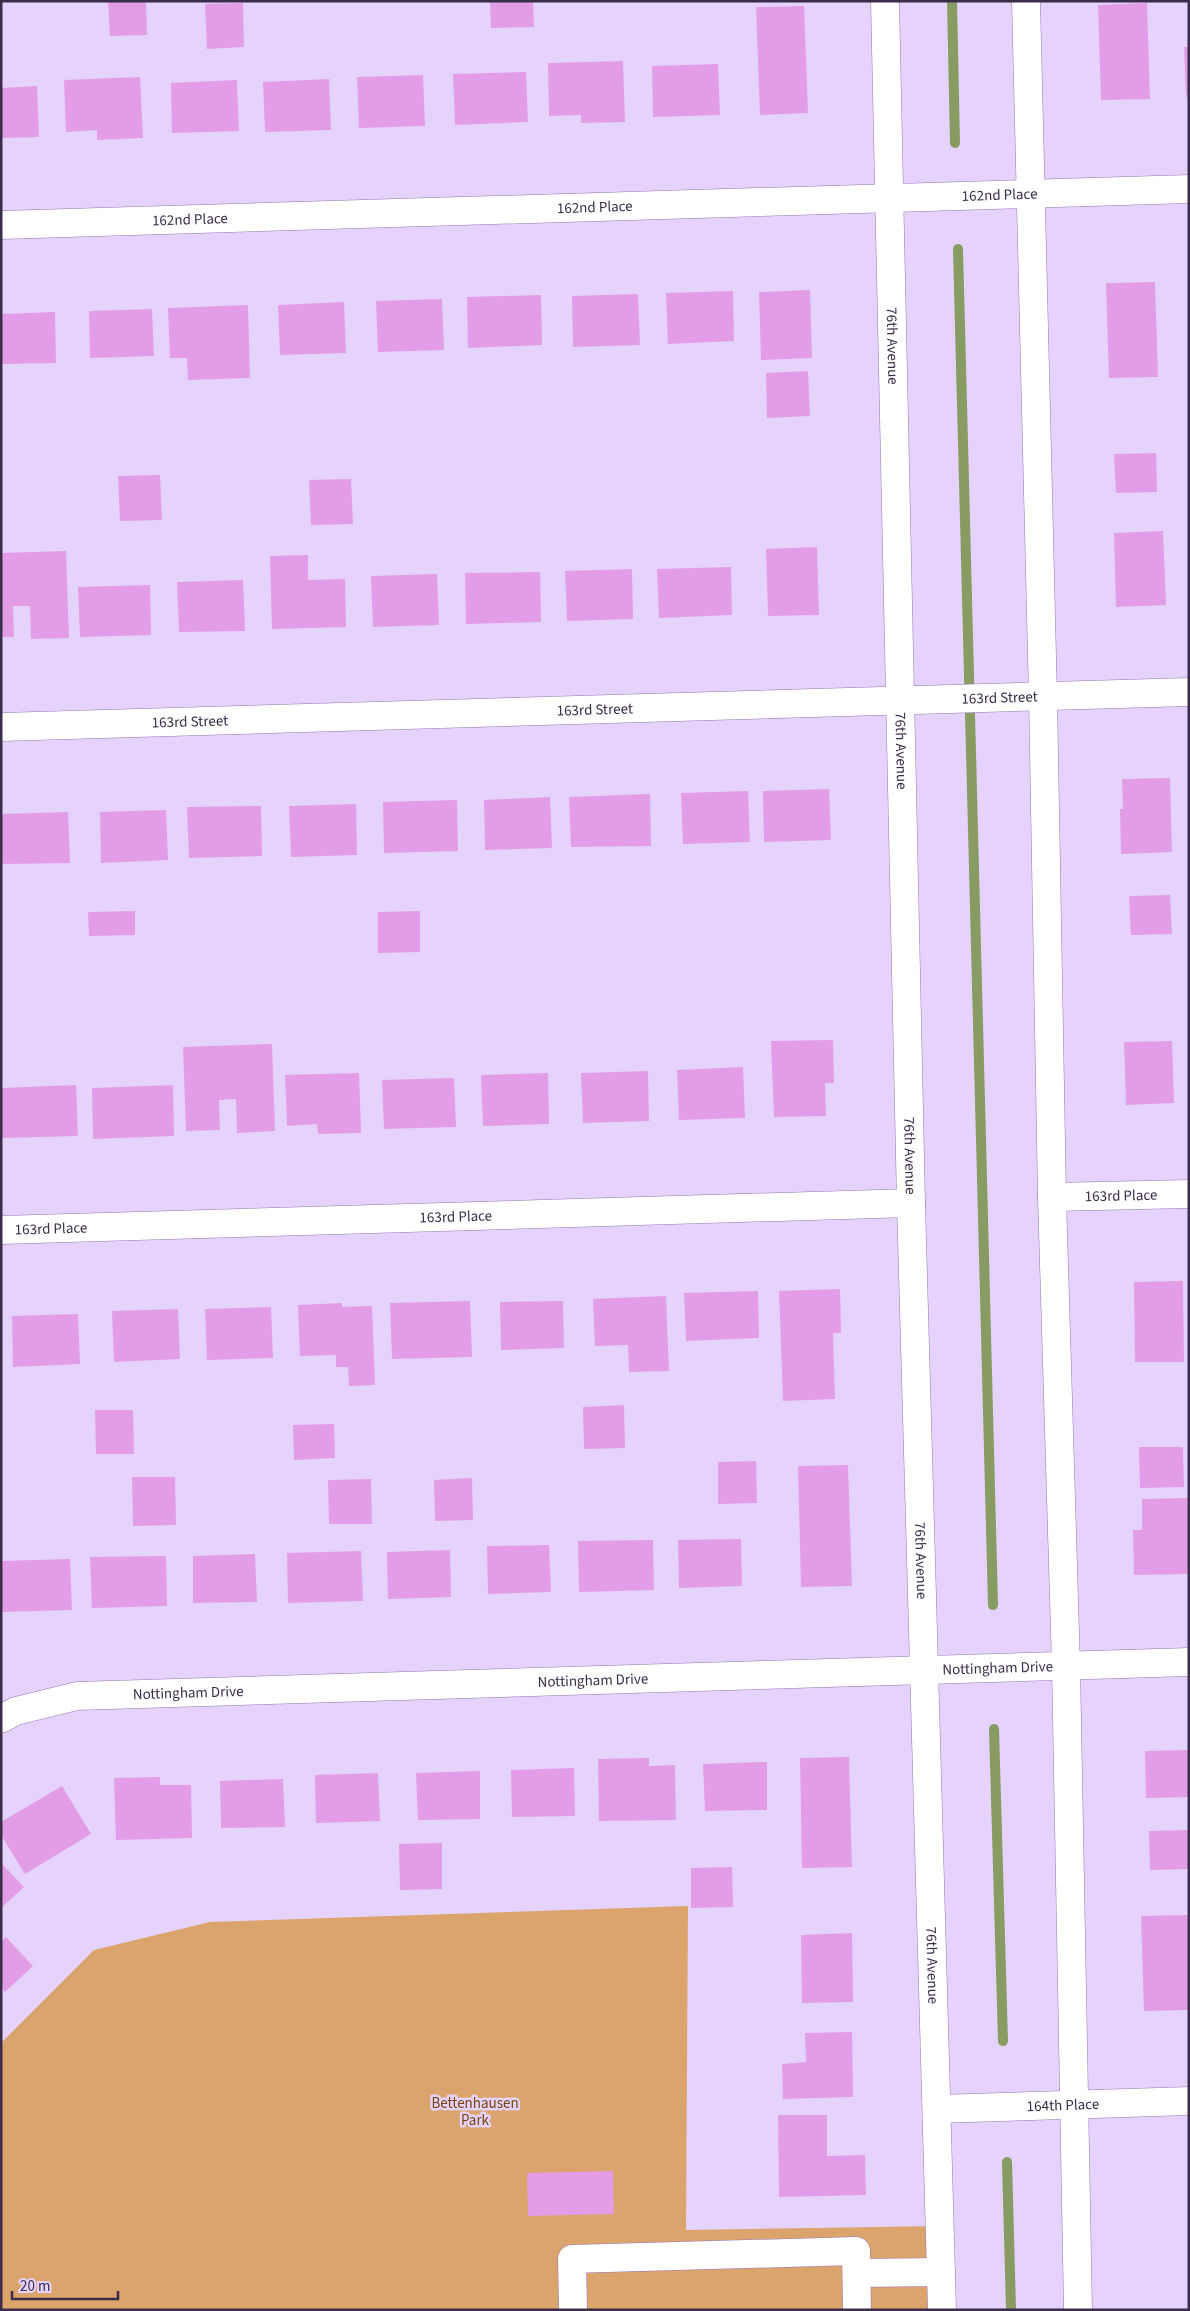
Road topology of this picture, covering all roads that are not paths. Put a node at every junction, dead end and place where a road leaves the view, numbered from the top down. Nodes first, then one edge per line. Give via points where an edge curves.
1 (885, 1) edge
2 (1026, 1) edge
3 (1189, 189) edge
4 (1030, 194) junction
5 (888, 197) junction
6 (1, 225) edge
7 (1189, 692) edge
8 (1043, 697) junction
9 (902, 701) junction
10 (1, 726) edge
11 (1189, 1194) edge
12 (1052, 1198) junction
13 (911, 1203) junction
14 (1, 1230) edge
15 (1189, 1662) edge
16 (1066, 1666) junction
17 (923, 1669) junction
18 (1, 1719) edge
19 (1189, 2101) edge
20 (1073, 2105) junction
21 (937, 2109) junction
22 (941, 2272) junction
23 (857, 2273) junction
24 (574, 2310) edge
25 (857, 2310) edge
26 (942, 2310) edge
27 (1078, 2310) edge

1 - 5 street, 76th Avenue
2 - 4 street
3 - 4 street, 162nd Place
4 - 5 street, 162nd Place
4 - 8 street
5 - 6 street, 162nd Place
5 - 9 street, 76th Avenue
7 - 8 street, 163rd Street
8 - 9 street, 163rd Street
8 - 12 street
9 - 10 street, 163rd Street
9 - 13 street, 76th Avenue
11 - 12 street, 163rd Place
12 - 16 street
13 - 14 street, 163rd Place
13 - 17 street, 76th Avenue
15 - 16 street, Nottingham Drive
16 - 17 street, Nottingham Drive
16 - 20 street
17 - 18 street, Nottingham Drive via 77,1696 16,1711
17 - 21 street, 76th Avenue
19 - 20 street, 164th Place
20 - 21 street, 164th Place
20 - 27 street
21 - 22 street, 76th Avenue
22 - 23 street
22 - 26 street, 76th Avenue
23 - 24 street via 856,2251 572,2259
23 - 25 street

